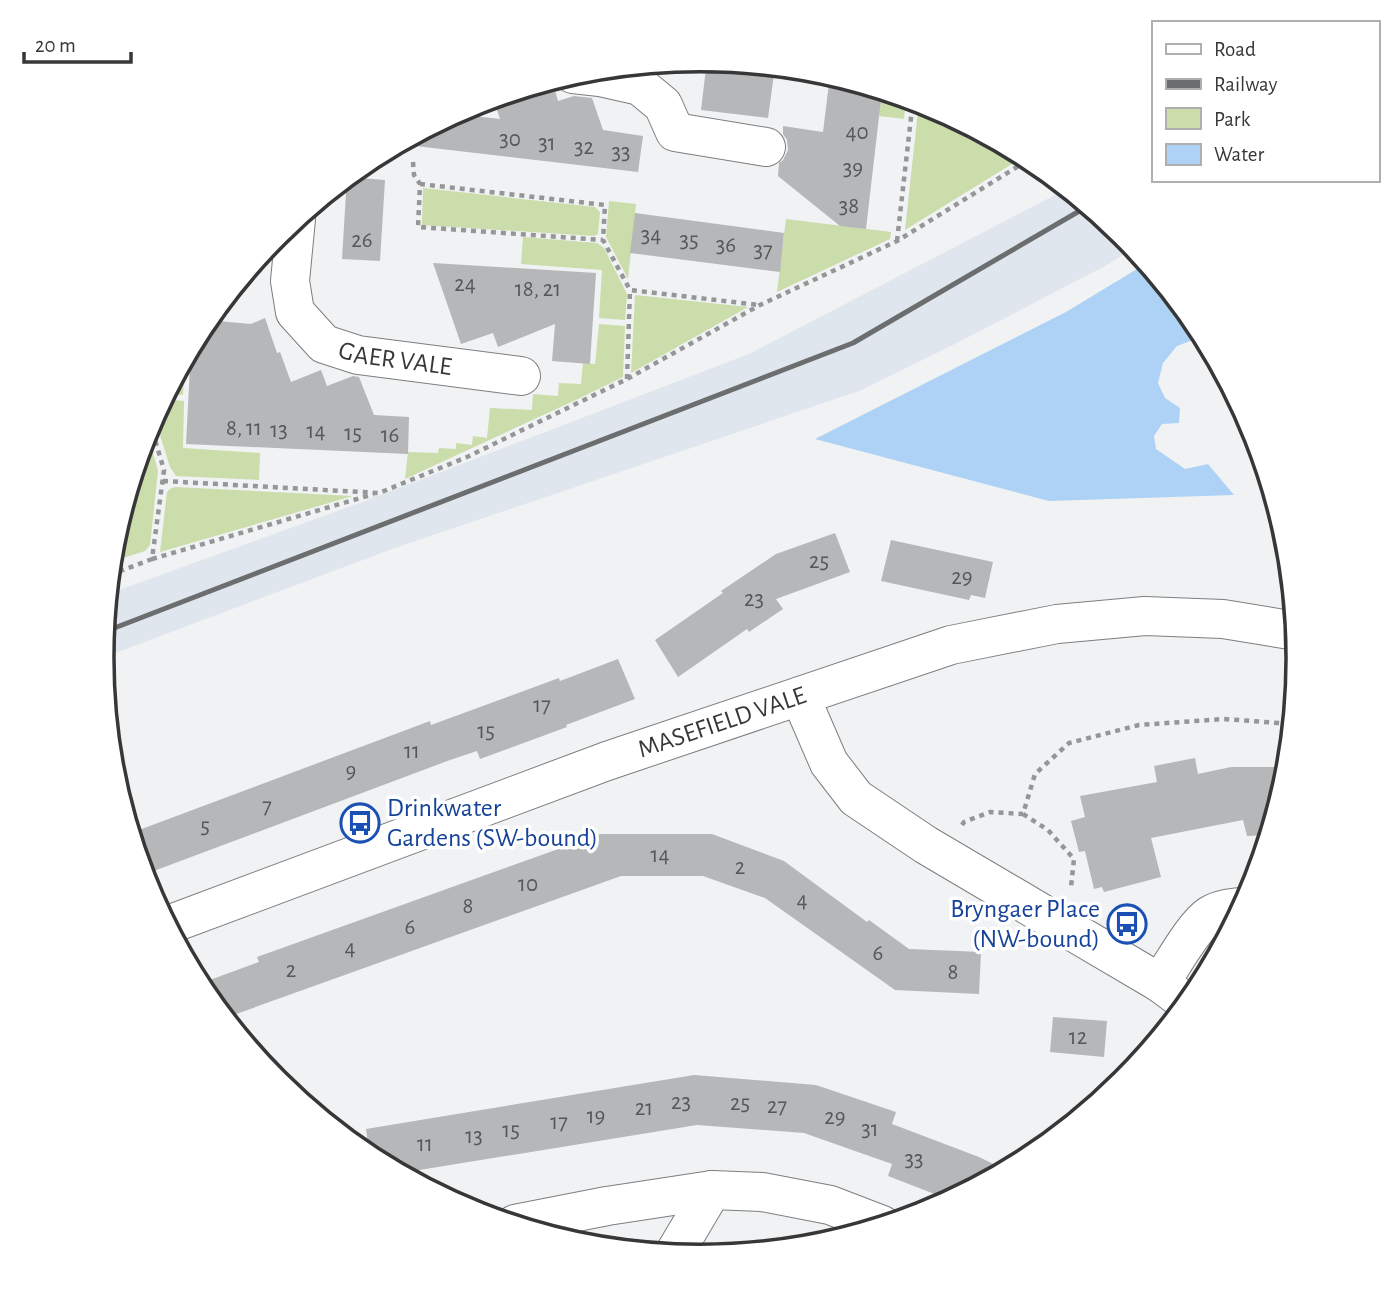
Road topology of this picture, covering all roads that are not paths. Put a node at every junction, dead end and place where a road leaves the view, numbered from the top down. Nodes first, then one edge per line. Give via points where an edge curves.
1 (610, 79) edge
2 (766, 148) dead end
3 (295, 234) edge
4 (521, 376) dead end
5 (1285, 629) edge
6 (800, 696) junction
7 (1230, 908) edge
8 (177, 922) edge
9 (1174, 993) edge
10 (712, 1190) junction
11 (867, 1219) edge
12 (535, 1220) edge
13 (680, 1243) edge

1 - 2 street via 640,86 663,105 675,132
3 - 4 street, GAER VALE via 290,281 295,312 324,344 358,355
5 - 6 street, MASEFIELD VALE via 1223,619 1145,616 1057,624 951,645
6 - 8 street, MASEFIELD VALE via 583,770
6 - 9 street via 829,763 856,798
7 - 9 street via 1210,915 1199,925
10 - 11 street via 762,1192 830,1205
10 - 12 street
10 - 13 street

